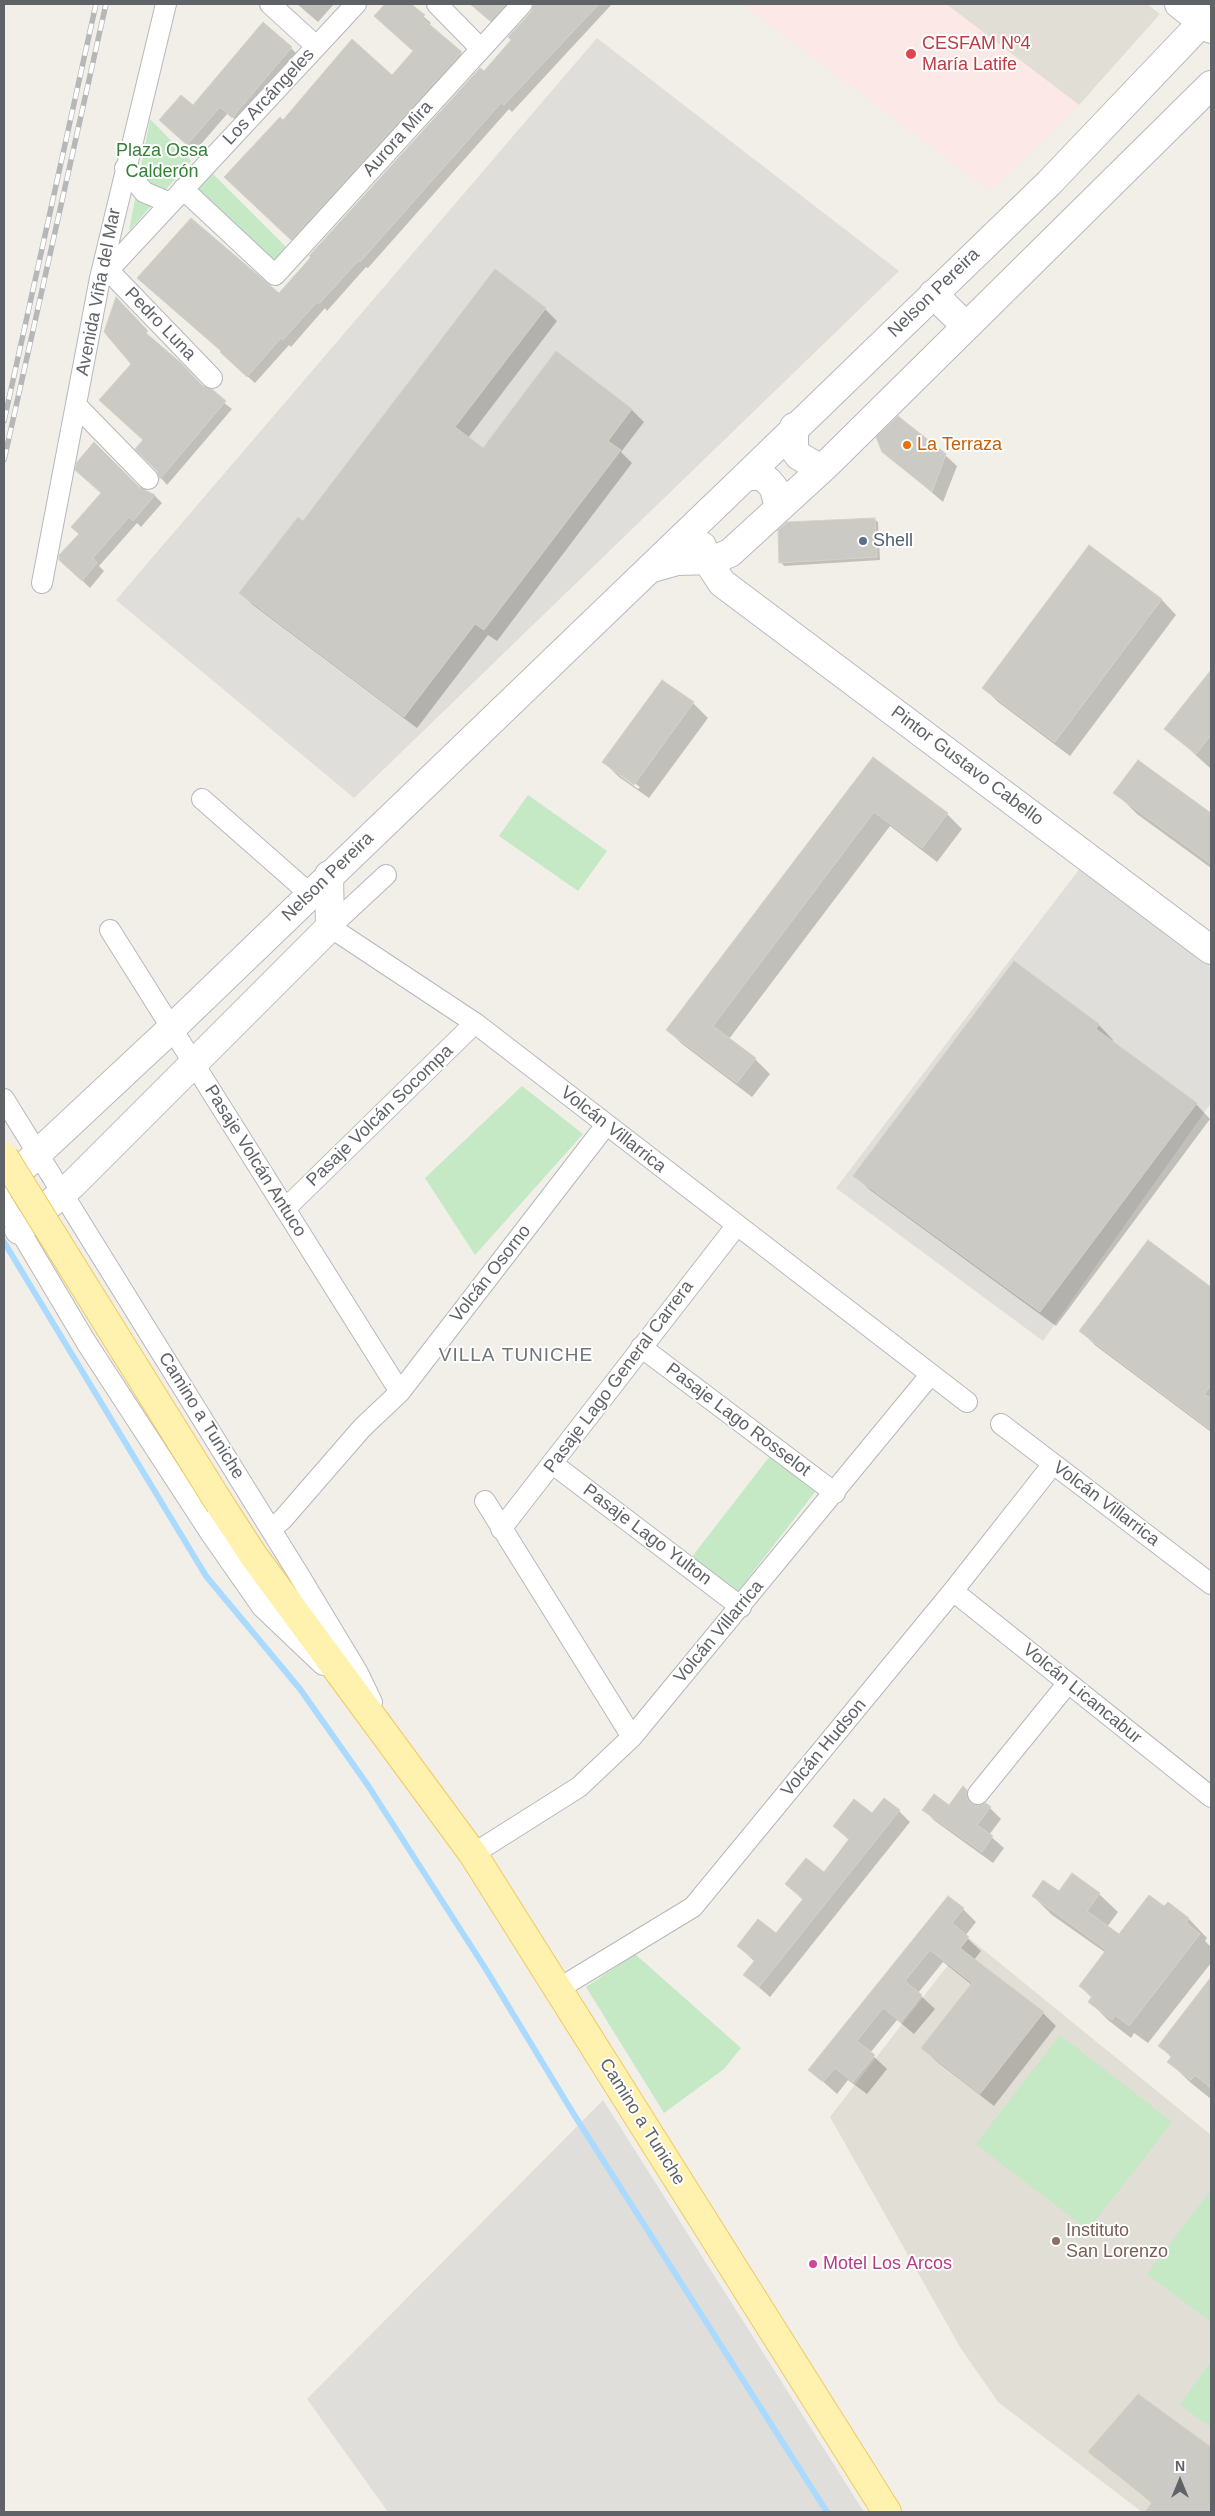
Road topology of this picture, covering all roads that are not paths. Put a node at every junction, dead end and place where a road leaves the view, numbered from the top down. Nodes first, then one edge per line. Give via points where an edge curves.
1 (166, 4) edge
2 (270, 4) edge
3 (356, 4) edge
4 (437, 4) edge
5 (522, 4) edge
6 (1179, 4) edge
7 (1208, 22) edge
8 (316, 46) junction
9 (480, 48) junction
10 (1211, 85) edge
11 (125, 168) junction
12 (1049, 183) junction
13 (177, 196) junction
14 (1075, 218) junction
15 (104, 274) junction
16 (934, 294) junction
17 (966, 326) junction
18 (212, 378) dead end
19 (77, 406) junction
20 (794, 427) junction
21 (824, 467) junction
22 (746, 476) junction
23 (148, 479) dead end
24 (779, 508) junction
25 (704, 515) junction
26 (652, 568) junction
27 (715, 572) junction
28 (42, 583) dead end
29 (202, 799) dead end
30 (329, 875) junction
31 (386, 875) dead end
32 (310, 894) junction
33 (330, 928) junction
34 (110, 930) dead end
35 (1211, 950) edge
36 (475, 1023) junction
37 (172, 1028) junction
38 (195, 1065) junction
39 (4, 1100) edge
40 (606, 1125) junction
41 (38, 1154) junction
42 (4, 1157) edge
43 (4, 1185) edge
44 (63, 1193) junction
45 (4, 1204) edge
46 (285, 1209) junction
47 (737, 1225) junction
48 (20, 1230) junction
49 (640, 1347) junction
50 (931, 1374) junction
51 (400, 1392) junction
52 (967, 1402) dead end
53 (1001, 1424) dead end
54 (553, 1464) junction
55 (1053, 1464) junction
56 (834, 1493) junction
57 (485, 1501) dead end
58 (271, 1529) junction
59 (501, 1529) junction
60 (1211, 1584) edge
61 (953, 1591) junction
62 (741, 1607) junction
63 (1068, 1683) junction
64 (364, 1705) junction
65 (632, 1737) junction
66 (388, 1738) junction
67 (978, 1794) dead end
68 (1211, 1797) edge
69 (473, 1854) junction
70 (558, 1990) junction
71 (887, 2512) edge

1 - 11 street, Avenida Viña del Mar
2 - 8 street
3 - 8 street, Los Arcángeles
4 - 9 street
5 - 9 street, Aurora Mira
6 - 7 street
7 - 12 street, Nelson Pereira
8 - 13 street, Los Arcángeles
9 - 13 street, Aurora Mira via 275,275
10 - 14 street, Nelson Pereira
11 - 13 street via 144,192
11 - 15 street, Avenida Viña del Mar
12 - 14 street
12 - 16 street, Nelson Pereira
13 - 15 street, Los Arcángeles
14 - 17 street, Nelson Pereira
15 - 18 street, Pedro Luna
15 - 19 street, Avenida Viña del Mar
16 - 17 street
16 - 20 street, Nelson Pereira
17 - 21 street, Nelson Pereira
19 - 23 street
19 - 28 street, Avenida Viña del Mar
20 - 21 street via 794,449 799,456
20 - 22 street, Nelson Pereira
21 - 24 street, Nelson Pereira
22 - 24 street via 762,476 769,482 774,488
22 - 25 street, Nelson Pereira
24 - 27 street, Nelson Pereira via 730,553
25 - 26 street, Nelson Pereira
25 - 27 street via 700,540
26 - 27 street, Nelson Pereira via 677,561
26 - 30 street, Nelson Pereira
27 - 35 street, Pintor Gustavo Cabello
29 - 32 street
30 - 32 street, Nelson Pereira
30 - 33 street
31 - 33 street
32 - 37 street, Nelson Pereira
33 - 36 street, Volcán Villarrica
33 - 38 street
34 - 37 street, Pasaje Volcán Antuco
36 - 40 street, Volcán Villarrica
36 - 46 street, Pasaje Volcán Socompa
37 - 38 street, Pasaje Volcán Antuco
37 - 41 street, Nelson Pereira
38 - 44 street
38 - 46 street, Pasaje Volcán Antuco
39 - 41 street, Camino a Tuniche
40 - 47 street, Volcán Villarrica
40 - 51 street, Volcán Osorno
41 - 43 street, Nelson Pereira
41 - 44 street, Camino a Tuniche
42 - 64 main road, Camino a Tuniche, bridge via 253,1555
44 - 48 street
44 - 58 street, Camino a Tuniche
45 - 48 street, Camino a Tuniche
46 - 51 street, Pasaje Volcán Antuco
47 - 49 street, Pasaje Lago General Carrera
47 - 50 street, Volcán Villarrica
48 - 64 street, Camino a Tuniche via 91,1350 262,1607
49 - 54 street, Pasaje Lago General Carrera
49 - 56 street, Pasaje Lago Rosselot
50 - 52 street, Volcán Villarrica
50 - 56 street, Volcán Villarrica
51 - 58 street, Volcán Osorno via 362,1428
53 - 55 street, Volcán Villarrica
54 - 59 street, Pasaje Lago General Carrera
54 - 62 street, Pasaje Lago Yulton
55 - 60 street, Volcán Villarrica
55 - 61 street, Volcán Hudson
56 - 62 street, Volcán Villarrica
57 - 59 street
58 - 66 street, Camino a Tuniche via 358,1673
59 - 65 street
61 - 63 street, Volcán Licancabur
61 - 70 street, Volcán Hudson via 693,1907
62 - 65 street, Volcán Villarrica
63 - 67 street
63 - 68 street, Volcán Licancabur
64 - 66 main road, Camino a Tuniche
65 - 69 street, Volcán Villarrica via 579,1787
66 - 69 main road, Camino a Tuniche
69 - 70 main road, Camino a Tuniche
70 - 71 main road, Camino a Tuniche

